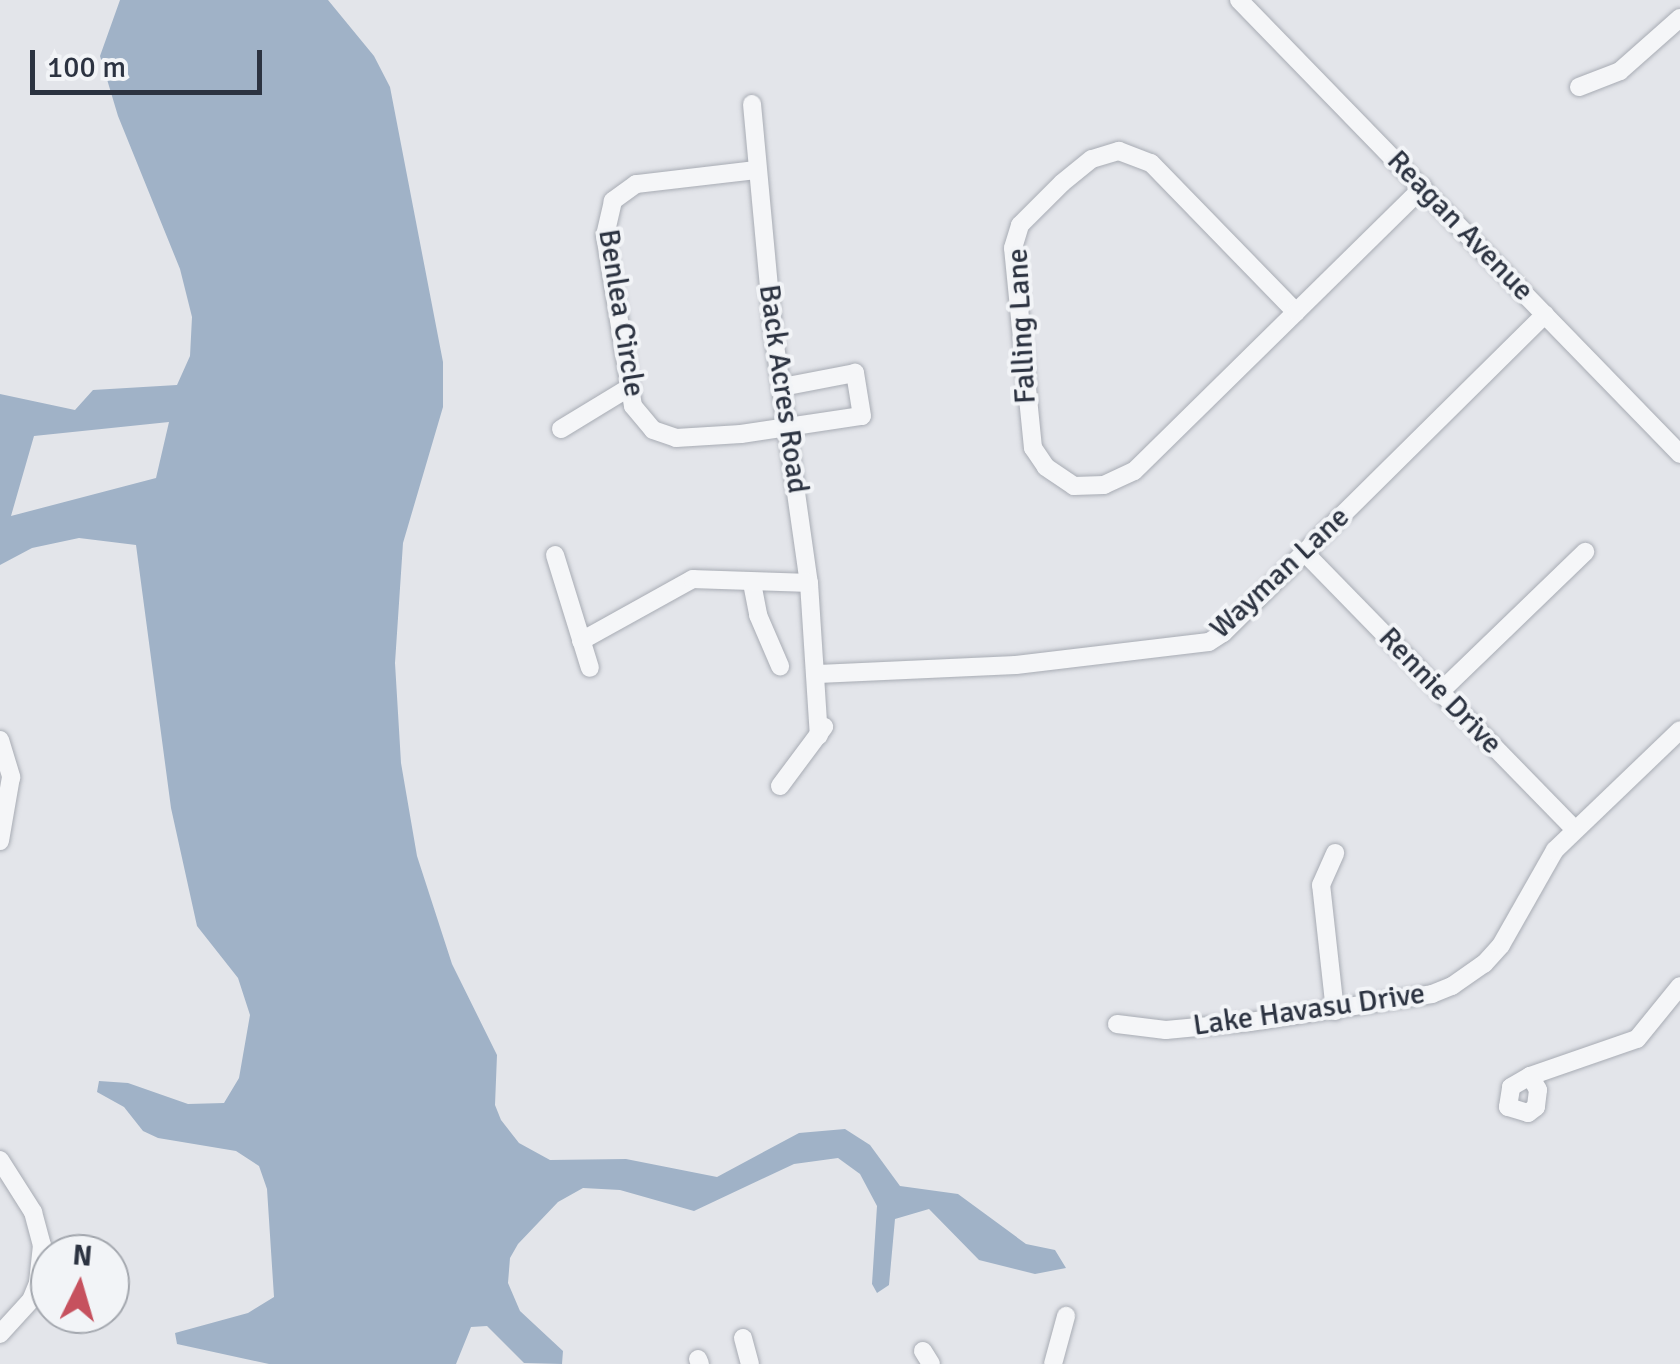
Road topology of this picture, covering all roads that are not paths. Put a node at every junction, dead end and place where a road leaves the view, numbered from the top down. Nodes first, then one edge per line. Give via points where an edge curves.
1 (1239, 0) edge
2 (1680, 18) edge
3 (1579, 87) dead end
4 (752, 104) dead end
5 (756, 170) junction
6 (1422, 187) junction
7 (1296, 312) junction
8 (1545, 314) junction
9 (630, 387) junction
10 (782, 387) junction
11 (790, 429) junction
12 (560, 430) dead end
13 (1680, 454) edge
14 (1585, 552) dead end
15 (1305, 554) junction
16 (556, 555) dead end
17 (809, 582) junction
18 (752, 583) junction
19 (581, 640) junction
20 (780, 666) dead end
21 (590, 668) dead end
22 (818, 674) junction
23 (1440, 692) junction
24 (1680, 730) edge
25 (0, 740) edge
26 (780, 786) dead end
27 (1574, 830) junction
28 (0, 841) edge
29 (1335, 853) dead end
30 (1680, 986) edge
31 (1334, 1011) junction
32 (1117, 1024) dead end
33 (1530, 1076) dead end
34 (0, 1160) edge
35 (1066, 1316) dead end
36 (0, 1334) edge
37 (743, 1338) dead end
38 (750, 1364) edge
39 (1053, 1364) edge

1 - 6 street, Reagan Avenue
2 - 3 street via 1620,71
4 - 5 street, Back Acres Road
5 - 9 street, Benlea Circle via 636,184 613,200 605,235
5 - 10 street, Back Acres Road
6 - 7 street, Falling Lane
6 - 8 street, Reagan Avenue
7 - 7 street, Falling Lane via 1120,480 1074,486 1036,454 1028,425 1016,235 1027,216 1092,159 1119,151 1151,164
8 - 13 street, Reagan Avenue
8 - 15 street, Wayman Lane
9 - 11 street, Benlea Circle via 640,418 665,436
9 - 12 street
10 - 11 street, Back Acres Road
10 - 11 street, Benlea Circle via 855,373 862,416
11 - 17 street, Back Acres Road
14 - 23 street
15 - 22 street, Wayman Lane via 1224,633 1190,648
15 - 23 street, Rennie Drive
16 - 19 street
17 - 18 street
17 - 22 street, Back Acres Road
18 - 19 street via 694,579
18 - 20 street
19 - 21 street
22 - 26 street, Back Acres Road via 819,736
23 - 27 street, Rennie Drive
24 - 27 street, Lake Havasu Drive
25 - 28 street via 11,776
27 - 31 street, Lake Havasu Drive via 1537,875 1501,945 1467,978 1432,994
29 - 31 street via 1321,886
30 - 33 street via 1637,1039
31 - 32 street, Lake Havasu Drive via 1166,1030
34 - 36 street via 20,1185 39,1229 42,1264 31,1300
35 - 39 street
37 - 38 street

